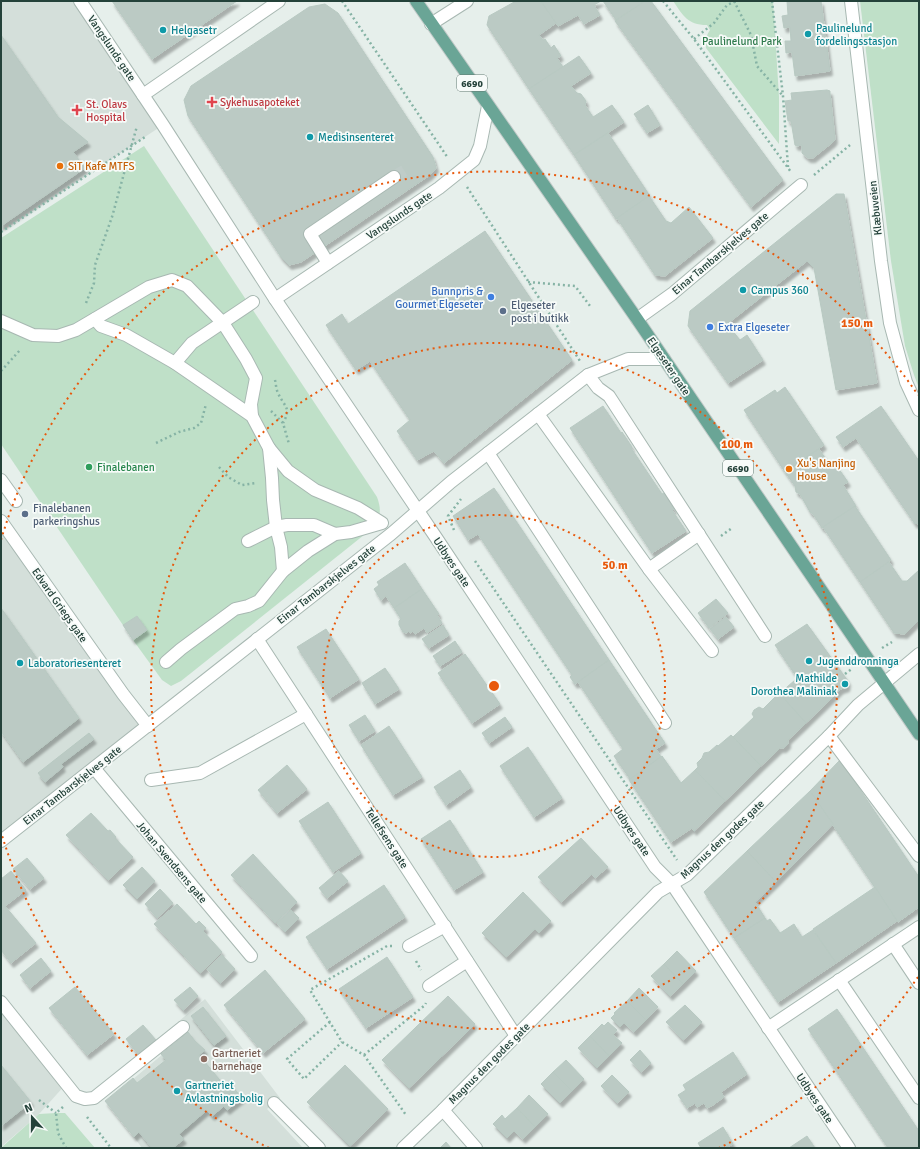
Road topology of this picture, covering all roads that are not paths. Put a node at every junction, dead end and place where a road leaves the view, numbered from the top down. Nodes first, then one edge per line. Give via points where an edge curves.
1 (80, 1) edge
2 (279, 1) edge
3 (416, 1) edge
4 (467, 1) edge
5 (851, 1) edge
6 (431, 24) junction
7 (143, 95) junction
8 (488, 106) junction
9 (394, 177) tunnel mouth
10 (801, 185) road end
11 (328, 263) junction
12 (275, 299) junction
13 (253, 302) dead end
14 (95, 319) junction
15 (637, 319) junction
16 (1, 321) edge
17 (223, 323) junction
18 (664, 359) junction
19 (175, 363) junction
20 (588, 375) junction
21 (919, 410) edge
22 (538, 414) junction
23 (252, 416) junction
24 (269, 448) junction
25 (488, 453) junction
26 (1, 480) edge
27 (16, 502) dead end
28 (418, 511) junction
29 (1, 521) edge
30 (276, 527) junction
31 (334, 534) junction
32 (699, 534) junction
33 (248, 541) dead end
34 (649, 568) junction
35 (283, 571) junction
36 (765, 636) dead end
37 (257, 639) junction
38 (712, 650) dead end
39 (919, 654) edge
40 (166, 662) dead end
41 (885, 682) junction
42 (306, 714) junction
43 (665, 723) dead end
44 (148, 726) junction
45 (919, 734) edge
46 (829, 736) junction
47 (94, 768) junction
48 (151, 780) dead end
49 (1, 841) edge
50 (919, 856) edge
51 (672, 884) junction
52 (445, 926) junction
53 (919, 927) edge
54 (893, 944) junction
55 (409, 946) road end
56 (251, 956) dead end
57 (468, 961) junction
58 (839, 980) junction
59 (919, 984) edge
60 (429, 986) road end
61 (1, 1002) edge
62 (183, 1027) dead end
63 (768, 1028) junction
64 (516, 1036) junction
65 (919, 1098) edge
66 (274, 1103) dead end
67 (442, 1110) junction
68 (319, 1148) edge
69 (403, 1148) edge
70 (476, 1148) edge
71 (849, 1148) edge

1 - 7 street, Vangslunds gate
2 - 7 street
3 - 6 main road, Elgeseter gate / 6690
4 - 6 street
5 - 21 street, Klæbuveien via 890,323 906,382
6 - 8 main road, Elgeseter gate / 6690
7 - 12 street, Vangslunds gate
8 - 11 street, Vangslunds gate via 480,146 474,160 439,188
8 - 15 main road, Elgeseter gate / 6690
9 - 11 street via 310,234
10 - 15 street, Einar Tambarskjelves gate via 672,294
11 - 12 street, Vangslunds gate
12 - 28 street, Vangslunds gate
13 - 17 street
14 - 16 street via 76,330 58,336 33,335
14 - 17 street via 149,287 172,280 187,286
14 - 19 street via 101,326 126,335
15 - 18 main road, Elgeseter gate / 6690
17 - 19 street via 192,343
17 - 23 street via 256,378 250,404
18 - 20 street, Einar Tambarskjelves gate via 628,359
18 - 41 main road, Elgeseter gate / 6690 via 862,652
19 - 23 street
20 - 22 street, Einar Tambarskjelves gate
20 - 32 street via 598,388 609,396
22 - 25 street, Einar Tambarskjelves gate
22 - 34 street
23 - 24 street
24 - 30 street
24 - 31 street via 288,471 316,490 358,508 382,523
25 - 28 street, Einar Tambarskjelves gate
25 - 43 street
26 - 27 street
28 - 37 street, Einar Tambarskjelves gate
28 - 51 street, Udbyes gate via 655,867
29 - 44 street, Edvard Griegs gate
30 - 31 street via 314,525
30 - 33 street
30 - 35 street
31 - 35 street
32 - 34 street
32 - 36 street
34 - 38 street
35 - 40 street via 259,601 235,609
37 - 42 street, Tellefsens gate
37 - 44 street, Einar Tambarskjelves gate
39 - 41 street, Magnus den godes gate
41 - 45 main road, Elgeseter gate / 6690
41 - 46 street, Magnus den godes gate via 858,705
42 - 48 street via 200,773
42 - 52 street, Tellefsens gate
44 - 47 street, Einar Tambarskjelves gate
46 - 50 street
46 - 51 street, Magnus den godes gate via 687,875
47 - 49 street, Einar Tambarskjelves gate
47 - 56 street, Johan Svendsens gate
51 - 63 street, Udbyes gate
51 - 64 street, Magnus den godes gate via 658,892
52 - 55 street
52 - 57 street, Tellefsens gate
53 - 54 street
54 - 58 street
54 - 59 street
57 - 60 street
57 - 64 street, Tellefsens gate
58 - 63 street
58 - 65 street
61 - 62 street via 76,1096 85,1099 94,1098
63 - 71 street, Udbyes gate
64 - 67 street, Magnus den godes gate
66 - 68 street
67 - 69 street, Magnus den godes gate
67 - 70 street, Magnus den godes gate

